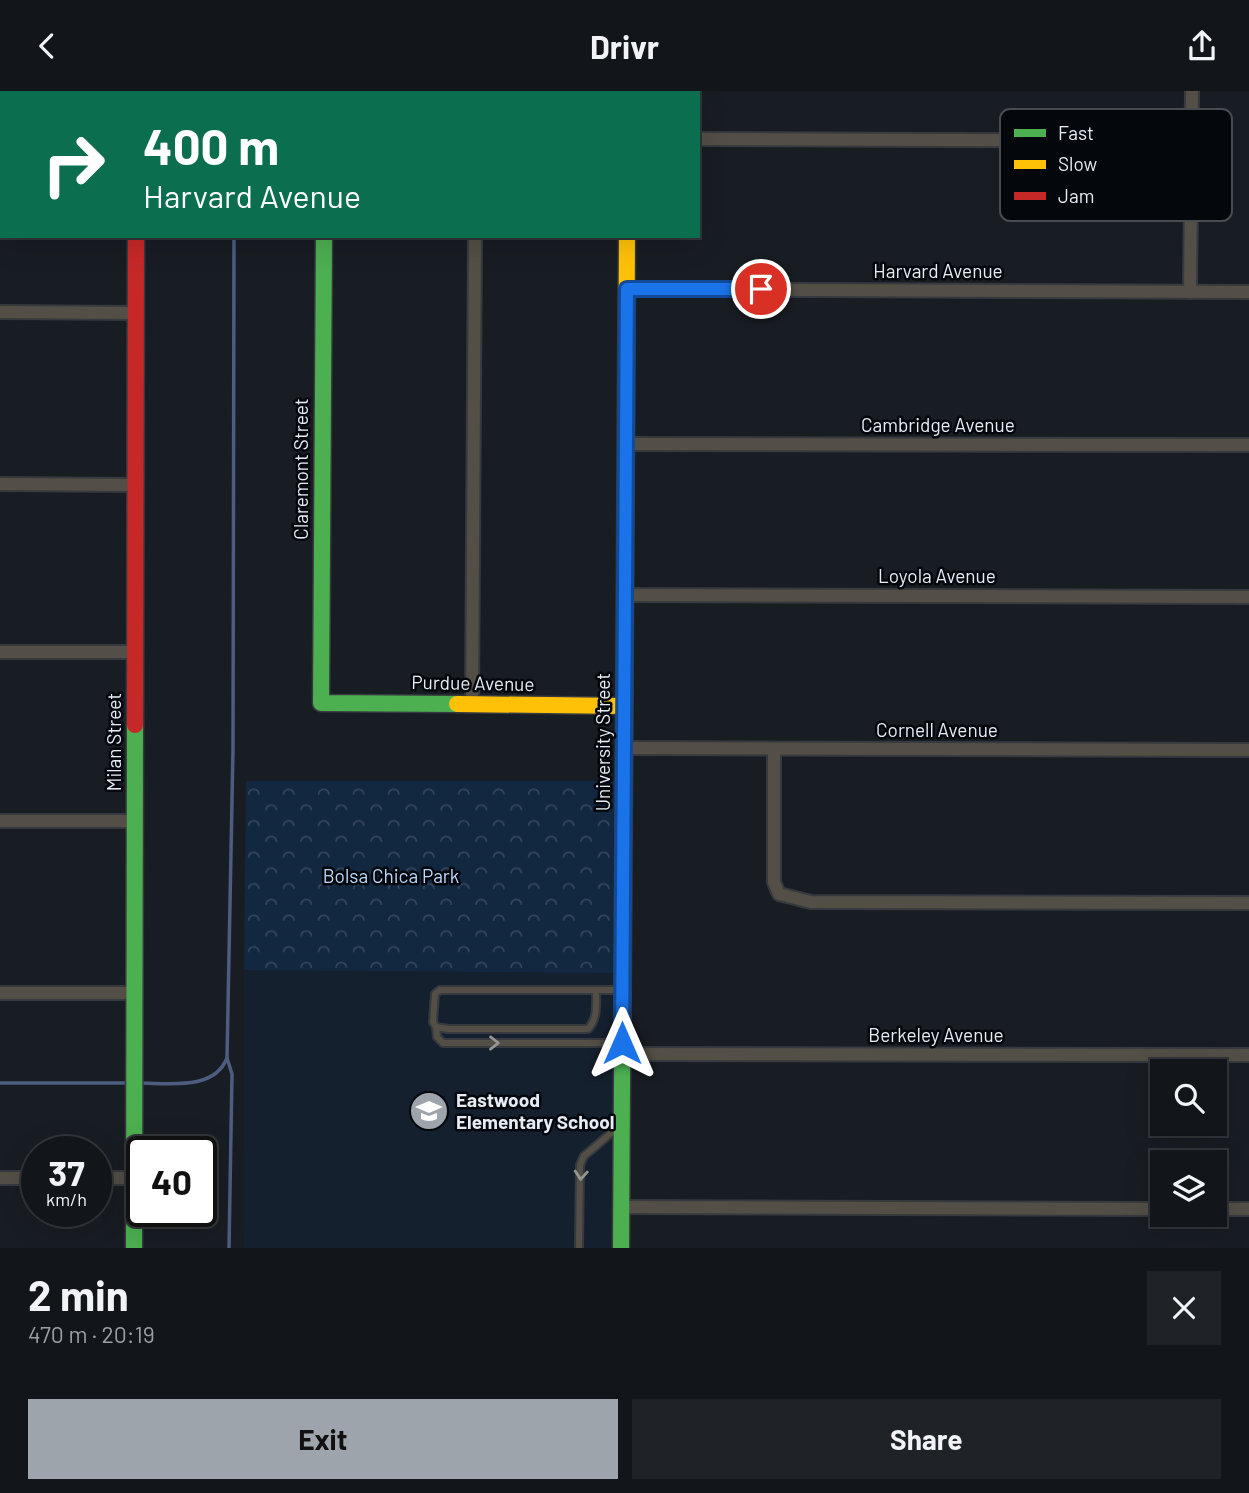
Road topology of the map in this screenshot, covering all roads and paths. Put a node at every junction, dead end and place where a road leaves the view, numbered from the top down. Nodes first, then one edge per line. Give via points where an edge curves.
1 (1192, 91) edge
2 (1192, 109) edge
3 (700, 139) edge
4 (1000, 140) edge
5 (1190, 221) edge
6 (136, 238) edge
7 (324, 238) edge
8 (475, 238) edge
9 (627, 238) edge
10 (627, 289) junction
11 (1190, 292) junction
12 (1249, 292) edge
13 (0, 312) edge
14 (136, 313) junction
15 (626, 444) junction
16 (1249, 445) edge
17 (0, 484) edge
18 (136, 485) junction
19 (625, 595) junction
20 (1249, 597) edge
21 (0, 652) edge
22 (135, 652) junction
23 (321, 703) joint
24 (472, 703) junction
25 (624, 706) junction
26 (624, 748) junction
27 (774, 749) junction
28 (1249, 750) edge
29 (0, 821) edge
30 (135, 821) junction
31 (1249, 903) edge
32 (596, 990) junction
33 (622, 990) junction
34 (0, 993) edge
35 (134, 993) junction
36 (436, 1027) junction
37 (622, 1048) junction
38 (1249, 1055) edge
39 (622, 1125) junction
40 (134, 1136) edge
41 (0, 1178) edge
42 (21, 1178) edge
43 (621, 1207) junction
44 (1150, 1209) edge
45 (1227, 1209) edge
46 (1249, 1209) edge
47 (134, 1227) edge
48 (134, 1248) edge
49 (579, 1248) edge
50 (621, 1248) edge

1 - 2 street
3 - 4 street
5 - 11 street
6 - 14 street, Milan Street
7 - 23 street, Claremont Street
8 - 24 street
9 - 10 street, University Street
10 - 11 street, Harvard Avenue
10 - 15 street, University Street
11 - 12 street, Harvard Avenue
13 - 14 street
14 - 18 street, Milan Street
15 - 16 street, Cambridge Avenue
15 - 19 street, University Street
17 - 18 street
18 - 22 street, Milan Street
19 - 20 street, Loyola Avenue
19 - 25 street, University Street
21 - 22 street
22 - 30 street, Milan Street
23 - 24 street, Purdue Avenue
24 - 25 street, Purdue Avenue
25 - 26 street, University Street
26 - 27 street, Cornell Avenue
26 - 33 street, University Street
27 - 28 street, Cornell Avenue
27 - 31 street via 774,882 779,894 811,902
29 - 30 street
30 - 35 street, Milan Street
32 - 33 lane
32 - 36 lane via 596,1015 589,1028
32 - 36 lane via 440,990 434,1001
33 - 37 street, University Street
34 - 35 street
35 - 40 street, Milan Street
36 -> 37 lane via 443,1042
37 - 38 street, Berkeley Avenue
37 - 39 street, University Street
39 - 43 street, University Street
39 -> 49 lane via 584,1156 580,1165
41 - 42 street
43 - 44 street
43 - 50 street, University Street
45 - 46 street
47 - 48 street, Milan Street

